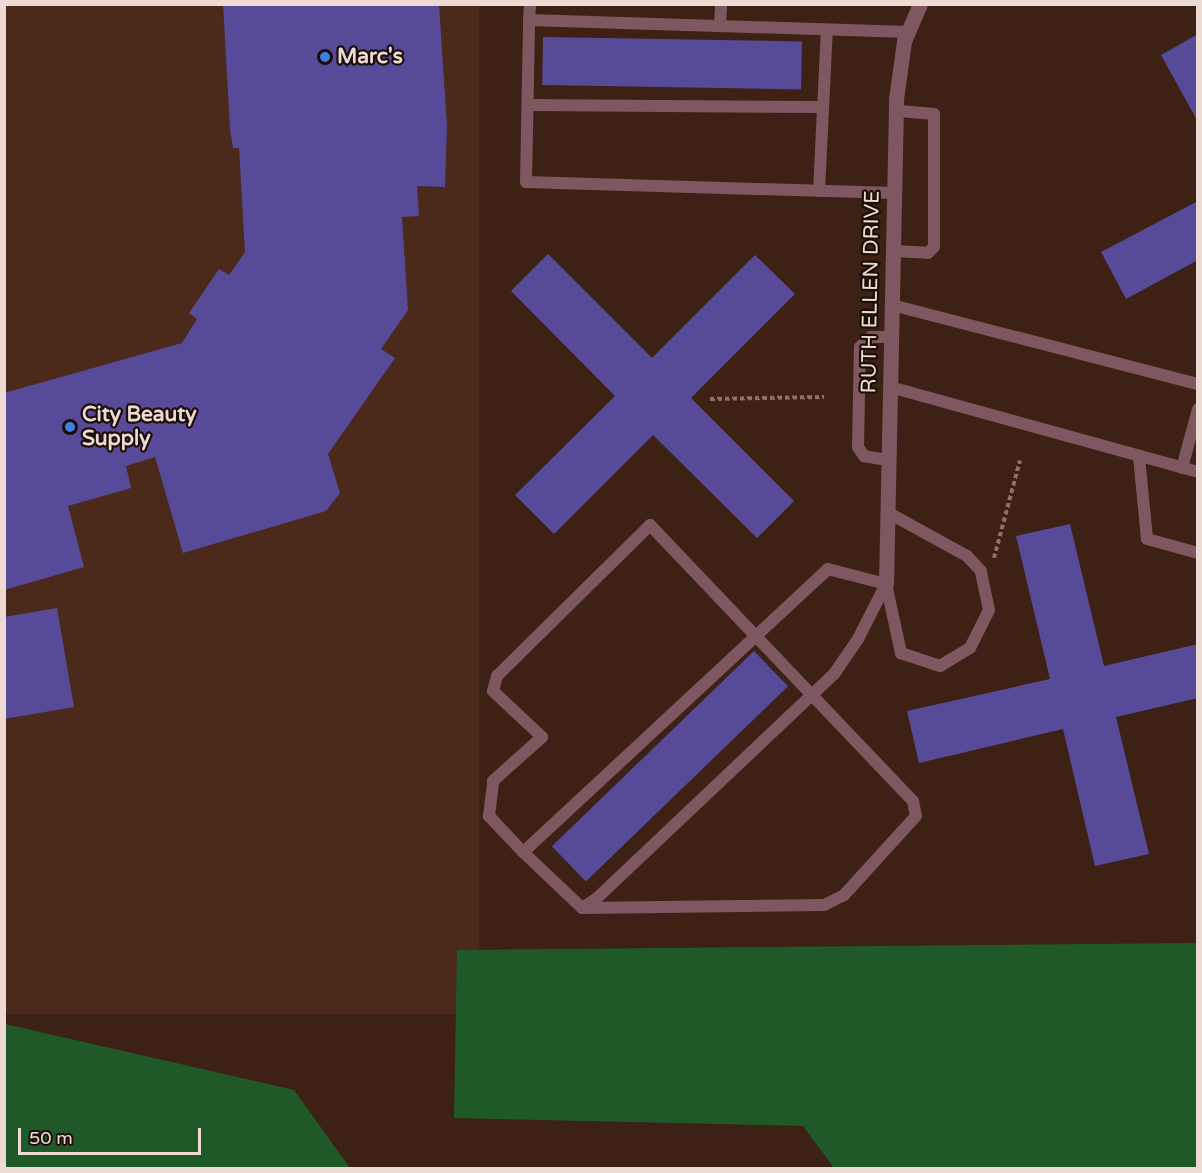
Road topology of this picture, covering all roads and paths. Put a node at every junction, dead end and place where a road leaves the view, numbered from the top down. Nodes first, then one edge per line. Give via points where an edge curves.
1 (530, 4) edge
2 (721, 4) edge
3 (920, 4) edge
4 (529, 20) junction
5 (720, 26) junction
6 (827, 30) junction
7 (908, 32) junction
8 (528, 105) junction
9 (823, 107) junction
10 (896, 111) junction
11 (819, 191) junction
12 (894, 193) junction
13 (893, 251) junction
14 (892, 305) junction
15 (891, 337) junction
16 (1197, 384) edge
17 (890, 387) junction
18 (824, 397) dead end
19 (710, 399) dead end
20 (1197, 409) edge
21 (1138, 457) junction
22 (888, 460) junction
23 (1020, 460) dead end
24 (1182, 468) junction
25 (1197, 472) edge
26 (887, 512) junction
27 (1197, 553) edge
28 (992, 563) dead end
29 (886, 584) junction
30 (755, 636) junction
31 (813, 694) junction
32 (523, 852) junction
33 (582, 908) junction

1 - 4 lane
2 - 5 lane
3 - 7 street, RUTH ELLEN DRIVE
4 - 5 lane
4 - 8 lane
5 - 6 lane
6 - 7 lane
6 - 9 lane
7 - 10 street, RUTH ELLEN DRIVE
8 - 9 lane
8 - 11 lane via 526,182
9 - 11 lane
10 - 12 street, RUTH ELLEN DRIVE
10 - 13 lane via 934,114 934,247 928,253
11 - 12 lane
12 - 13 street, RUTH ELLEN DRIVE
13 - 14 street, RUTH ELLEN DRIVE
14 - 15 street, RUTH ELLEN DRIVE
14 - 16 lane
15 - 17 street, RUTH ELLEN DRIVE
15 - 22 lane via 871,337 860,346 858,447 864,456
17 - 21 lane
17 - 22 street, RUTH ELLEN DRIVE
18 - 19 path
20 - 24 lane
21 - 24 lane
21 - 27 lane via 1147,539
22 - 26 street, RUTH ELLEN DRIVE
23 - 28 path
24 - 25 lane
26 - 29 street, RUTH ELLEN DRIVE
26 - 29 lane via 967,556 981,571 989,610 970,648 940,666 902,653
29 - 30 lane via 828,569
29 - 31 lane via 858,639 834,674
30 - 31 lane
30 - 32 lane
30 - 32 lane via 650,525 497,676 493,691 542,737 492,781 489,816
31 - 33 lane
31 - 33 lane via 913,801 916,816 844,894 824,905
32 - 33 lane

